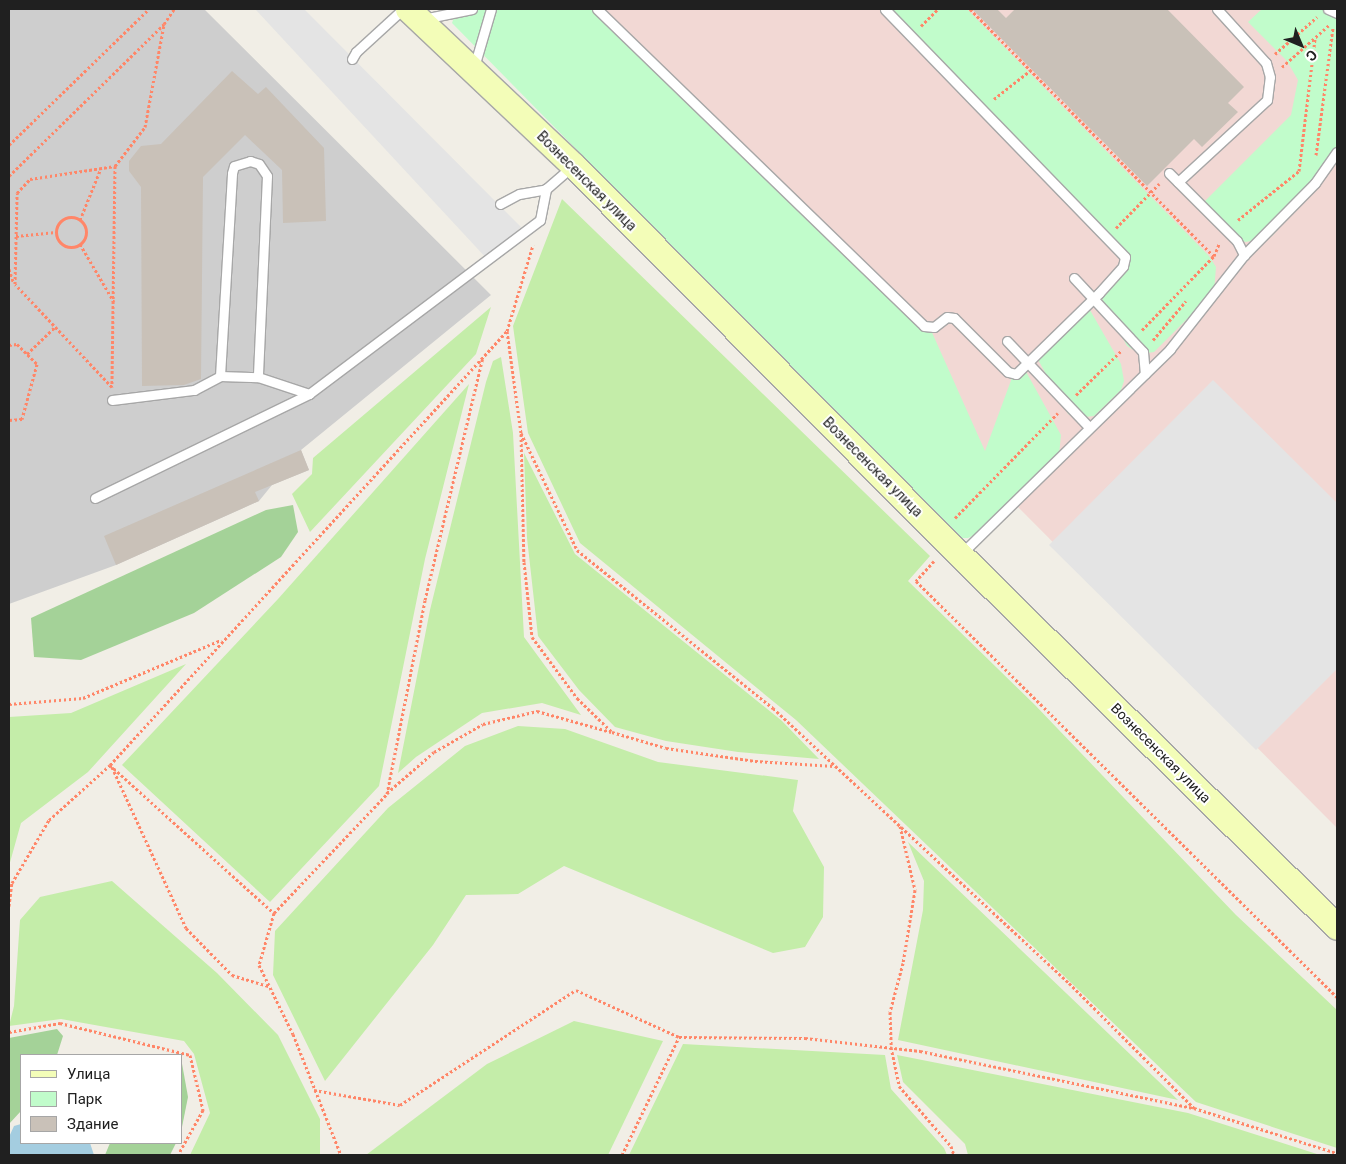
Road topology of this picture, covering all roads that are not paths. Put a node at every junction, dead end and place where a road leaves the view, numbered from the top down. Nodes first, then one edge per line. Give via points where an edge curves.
1 (472, 9) edge
2 (491, 9) edge
3 (597, 9) edge
4 (885, 9) edge
5 (1328, 9) edge
6 (1221, 10) edge
7 (411, 12) edge
8 (1337, 13) edge
9 (352, 60) dead end
10 (473, 70) junction
11 (1337, 152) edge
12 (574, 165) junction
13 (1169, 172) dead end
14 (1178, 182) junction
15 (546, 189) junction
16 (500, 204) dead end
17 (1244, 255) junction
18 (1074, 278) dead end
19 (1094, 298) junction
20 (1007, 341) dead end
21 (1029, 363) junction
22 (1145, 374) junction
23 (220, 376) junction
24 (258, 377) junction
25 (309, 394) junction
26 (112, 400) dead end
27 (1089, 427) junction
28 (95, 498) dead end
29 (960, 554) junction
30 (1337, 928) edge

1 - 7 lane
2 - 10 lane
3 - 21 lane via 924,326 934,327 947,318 954,318 1010,374 1016,374
4 - 19 lane via 1126,260
5 - 8 lane
6 - 14 lane via 1266,63 1270,78 1266,100
7 - 9 lane via 356,52
7 - 10 main road, Вознесенская улица
10 - 12 main road, Вознесенская улица
11 - 17 lane via 1315,183
12 - 15 lane
12 - 29 main road, Вознесенская улица
13 - 14 lane
14 - 17 lane via 1225,230
15 - 16 lane via 519,194
15 - 25 lane via 540,220
17 - 22 lane via 1170,349
18 - 19 lane
19 - 21 lane
19 - 22 lane via 1143,352
20 - 21 lane
21 - 27 lane
22 - 27 lane
23 - 24 lane
23 - 24 lane via 232,173 234,166 250,161 259,164 268,176
23 - 26 lane via 194,390
24 - 25 lane
25 - 28 lane
27 - 29 lane
29 - 30 main road, Вознесенская улица

